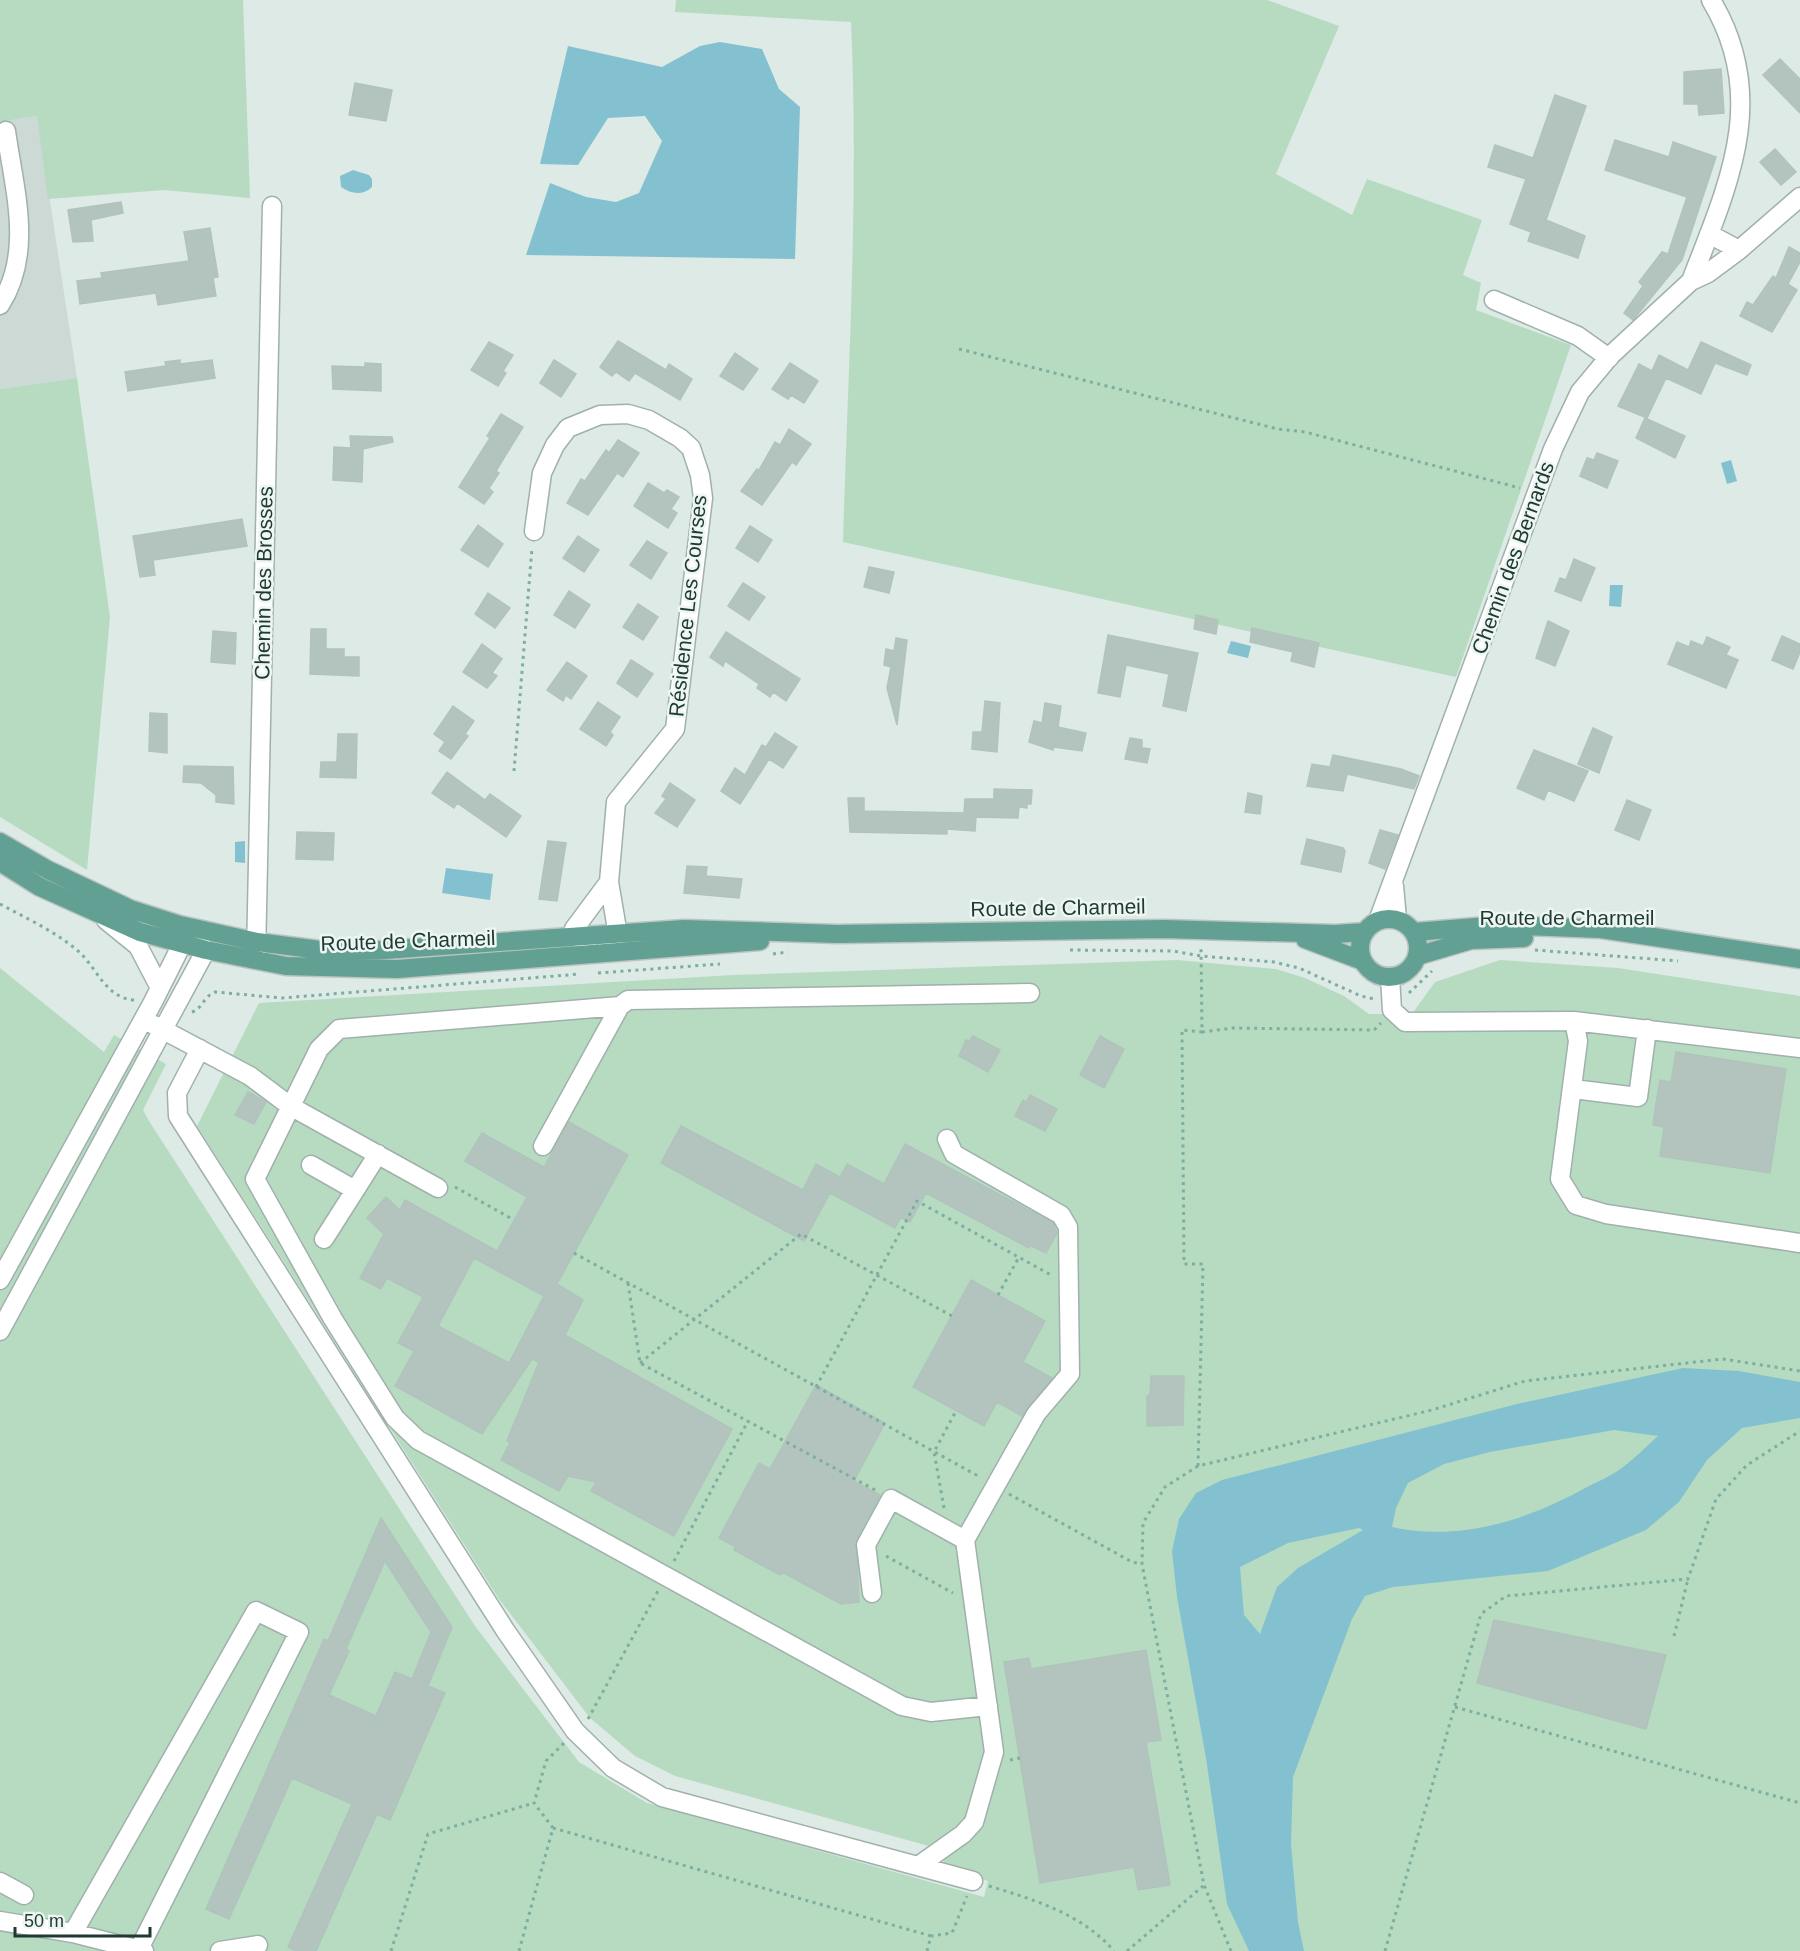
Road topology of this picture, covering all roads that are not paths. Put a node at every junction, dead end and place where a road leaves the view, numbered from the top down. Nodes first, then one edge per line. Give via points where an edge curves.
1 (1711, 0) edge
2 (6, 131) dead end
3 (1800, 197) edge
4 (272, 206) dead end
5 (1709, 234) junction
6 (1739, 250) junction
7 (1691, 281) junction
8 (1494, 300) dead end
9 (0, 304) edge
10 (1608, 358) junction
11 (534, 531) road end
12 (0, 842) edge
13 (0, 862) edge
14 (1395, 873) junction
15 (609, 882) junction
16 (103, 917) junction
17 (1397, 920) junction
18 (180, 925) junction
19 (1371, 926) junction
20 (1281, 931) junction
21 (1414, 932) junction
22 (575, 937) junction
23 (1684, 941) junction
24 (620, 943) junction
25 (194, 944) junction
26 (599, 945) junction
27 (257, 952) junction
28 (1417, 956) junction
29 (521, 959) junction
30 (1800, 959) edge
31 (1364, 961) junction
32 (1390, 977) junction
33 (1030, 993) dead end
34 (156, 995) junction
35 (620, 1006) junction
36 (144, 1019) junction
37 (1574, 1021) junction
38 (1647, 1029) junction
39 (164, 1030) junction
40 (1800, 1048) edge
41 (200, 1049) junction
42 (1573, 1089) junction
43 (290, 1106) junction
44 (947, 1139) dead end
45 (543, 1146) dead end
46 (378, 1154) junction
47 (311, 1165) dead end
48 (438, 1188) road end
49 (355, 1190) junction
50 (324, 1239) dead end
51 (1800, 1243) edge
52 (0, 1280) edge
53 (0, 1331) edge
54 (965, 1540) junction
55 (872, 1593) dead end
56 (988, 1706) junction
57 (918, 1866) junction
58 (973, 1881) road end
59 (0, 1882) edge
60 (24, 1895) dead end
61 (0, 1921) edge
62 (73, 1933) junction
63 (258, 1945) dead end
64 (142, 1950) edge
65 (220, 1951) edge

1 - 5 street via 1736,61 1742,115 1734,166
2 - 9 street via 21,239 17,269
3 - 6 street
4 - 27 street, Chemin des Brosses
5 - 6 street
5 - 7 street
6 - 7 street
7 - 10 street, Chemin des Bernards
8 - 10 street via 1578,336
10 - 14 street, Chemin des Bernards via 1580,392 1553,449
11 - 15 street, Résidence Les Courses via 542,473 568,428 600,415 628,414 649,420 691,448 703,498 675,729 615,802
12 - 18 main road, Route de Charmeil via 87,890
13 - 16 main road via 40,887
14 - 17 street, Chemin des Bernards
14 - 19 street, Chemin des Bernards
15 - 22 street via 574,929
15 - 24 street, Résidence Les Courses
16 - 25 main road via 140,932
16 - 34 street via 138,946
17 - 19 main road
17 - 21 main road
18 - 25 street
18 - 27 main road, Route de Charmeil
19 - 20 main road, Route de Charmeil via 1335,934
19 - 31 main road via 1360,946
20 - 24 main road, Route de Charmeil via 837,934 684,929
20 - 31 main road, Route de Charmeil
21 - 23 main road, Route de Charmeil via 1500,925 1601,929
21 - 28 main road
22 - 24 main road, Route de Charmeil
22 - 26 street
22 - 27 main road, Route de Charmeil via 385,950
23 - 28 main road, Route de Charmeil via 1503,937 1471,940
23 - 30 main road, Route de Charmeil
24 - 26 street
24 - 29 main road, Route de Charmeil
25 - 27 street
25 - 34 street
25 - 39 street via 175,1008
26 - 29 street via 539,950
27 - 29 main road, Route de Charmeil via 286,966 397,969
28 - 32 main road via 1411,967
31 - 32 main road via 1378,975
32 - 37 street via 1392,1004 1405,1022
33 - 35 street via 628,1000
34 - 36 street
35 - 43 street via 339,1029 319,1048
35 - 45 street
36 - 39 street
36 - 52 street
37 - 38 street
37 - 42 street via 1578,1041
38 - 40 street
38 - 42 street via 1638,1097
39 - 41 street
39 - 53 street
41 - 43 street via 250,1076
41 - 57 street via 177,1093 178,1116 505,1630 575,1731 613,1768 662,1797
42 - 51 street via 1560,1179 1576,1205 1606,1214
43 - 46 street
43 - 56 street via 255,1179 364,1369 395,1418 418,1440 902,1706 931,1712
44 - 54 street via 954,1154 1061,1215 1068,1227 1070,1374 1036,1414
46 - 48 street
46 - 49 street
47 - 49 street
49 - 50 street
54 - 55 street via 891,1499 866,1545
54 - 56 street
56 - 57 street via 994,1752 974,1822
57 - 58 street
59 - 60 street
61 - 62 street
62 - 64 street
62 - 64 street via 256,1611 299,1632
63 - 65 street

